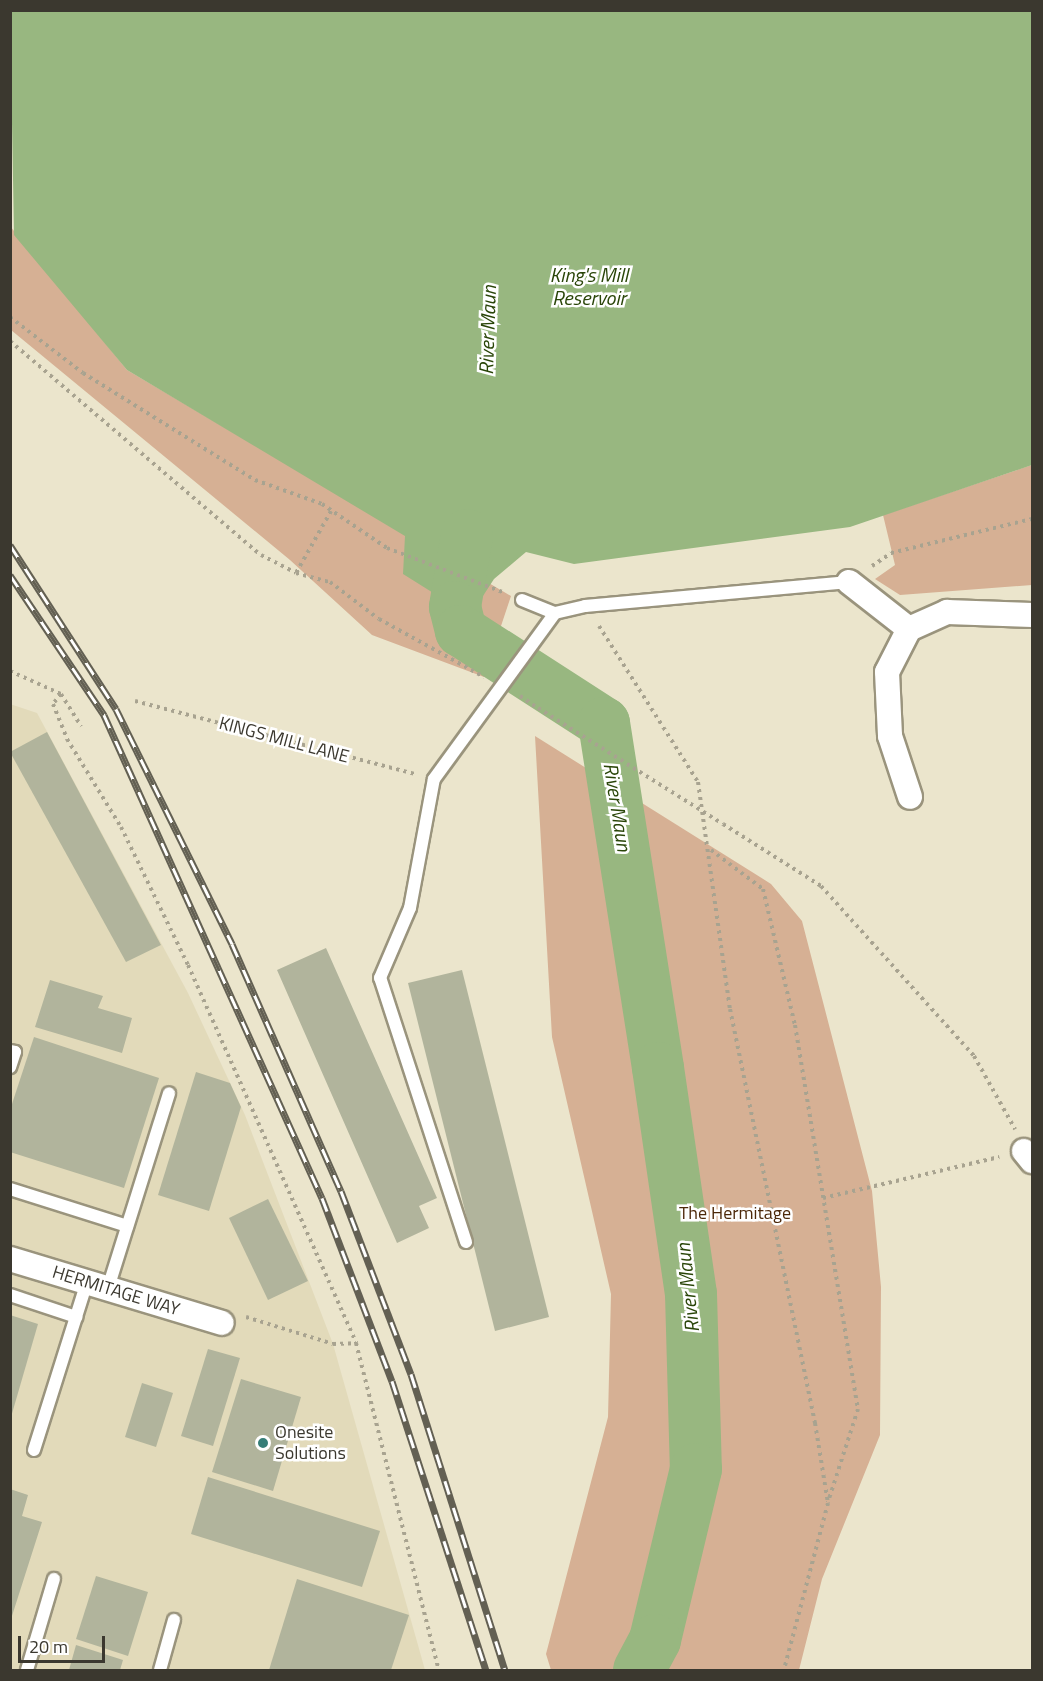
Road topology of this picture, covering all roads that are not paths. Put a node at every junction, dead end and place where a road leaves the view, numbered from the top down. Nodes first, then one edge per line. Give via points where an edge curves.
1 (849, 582) joint
2 (522, 600) road end
3 (555, 613) junction
4 (1032, 615) edge
5 (909, 628) junction
6 (910, 797) dead end
7 (10, 1051) edge
8 (10, 1066) edge
9 (169, 1093) dead end
10 (10, 1189) edge
11 (127, 1226) junction
12 (466, 1242) dead end
13 (10, 1258) edge
14 (97, 1285) junction
15 (10, 1295) edge
16 (76, 1317) junction
17 (222, 1323) road end
18 (34, 1450) dead end
19 (54, 1579) dead end
20 (174, 1620) dead end
21 (27, 1671) edge
22 (160, 1671) edge

1 - 3 lane via 585,606
1 - 5 street
2 - 3 lane
3 - 12 lane via 500,682 434,779 410,908 380,978
4 - 5 street via 947,612
5 - 6 street via 887,672 890,736
7 - 8 lane via 15,1052
9 - 11 lane
10 - 11 lane
11 - 14 lane
13 - 14 street, HERMITAGE WAY
14 - 16 lane
14 - 17 street, HERMITAGE WAY
15 - 16 lane
16 - 18 lane
19 - 21 lane
20 - 22 lane

